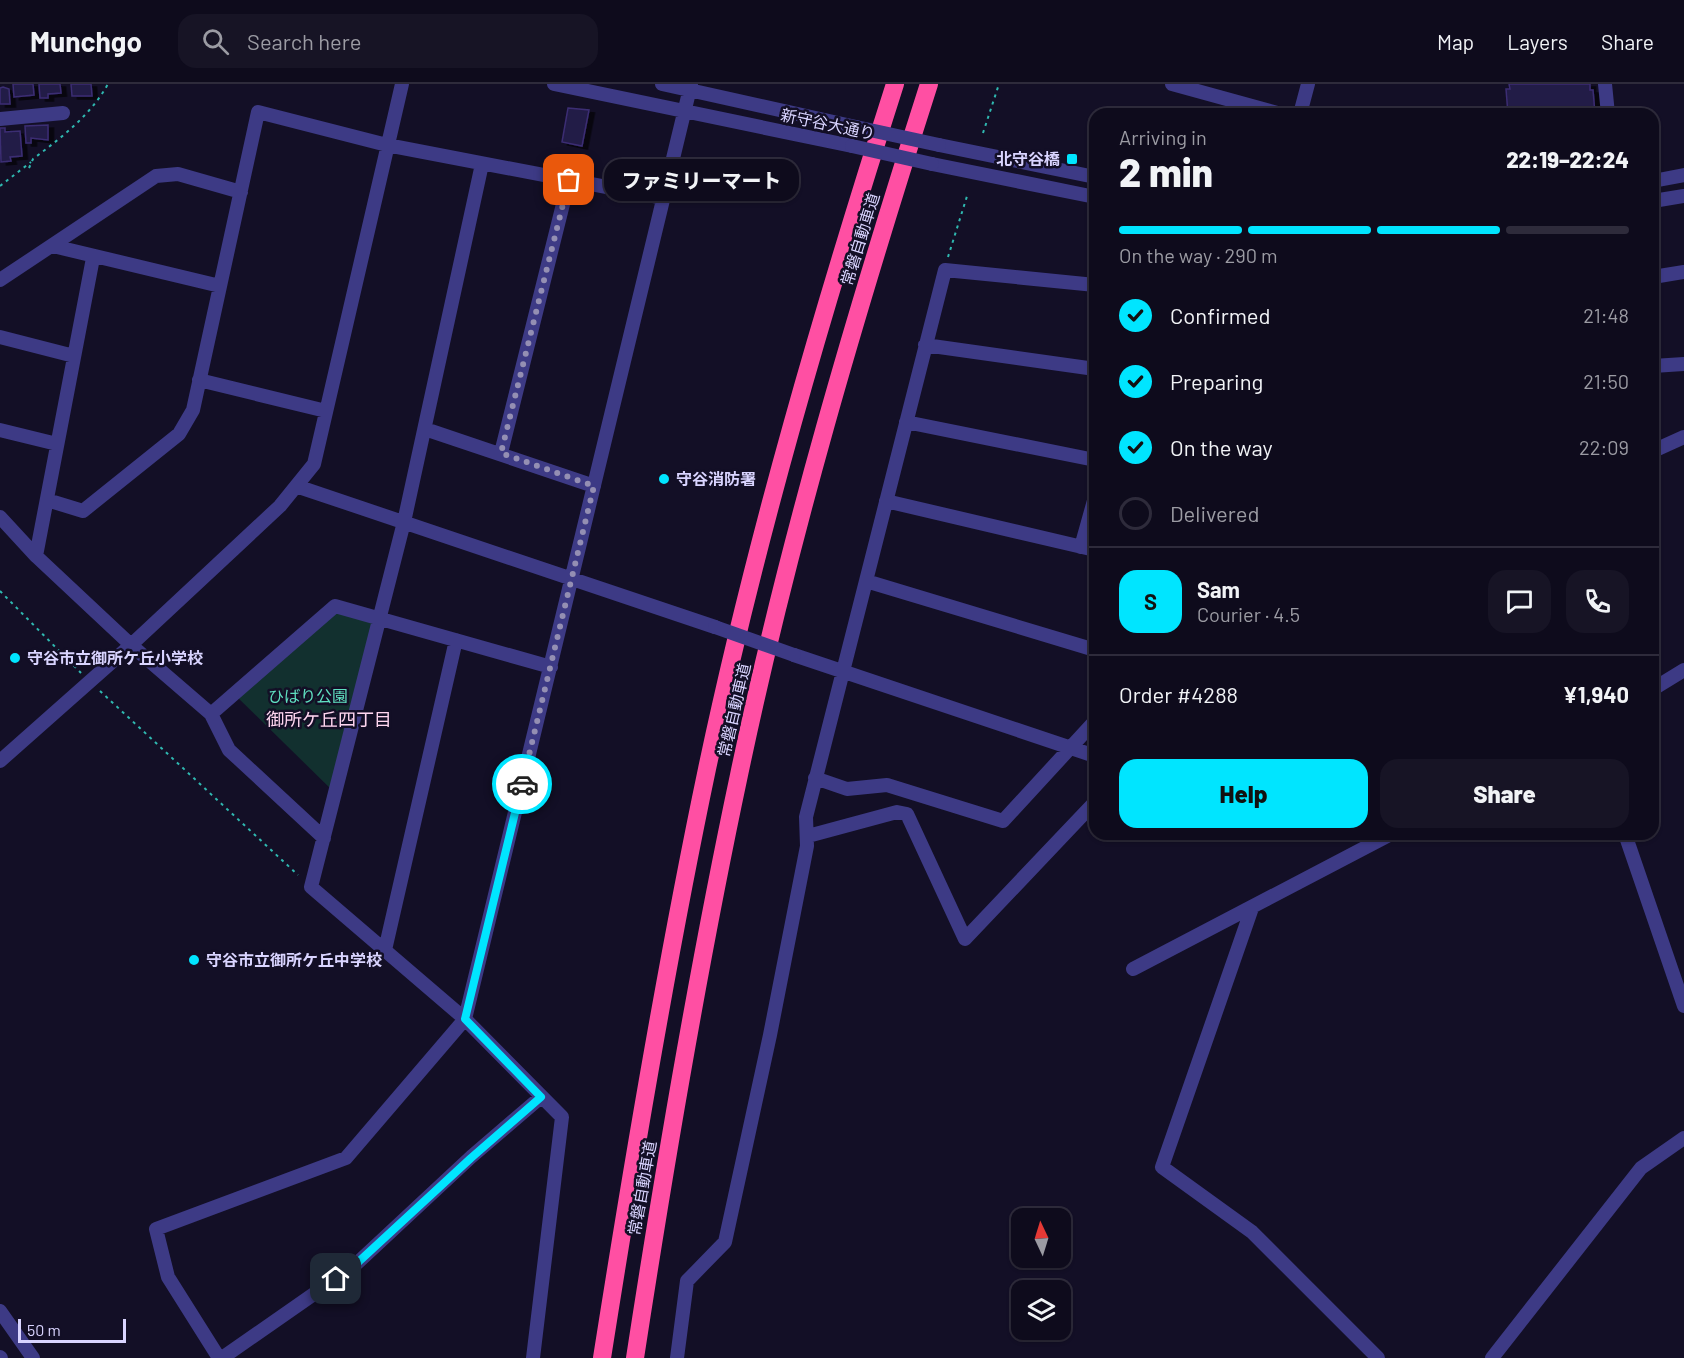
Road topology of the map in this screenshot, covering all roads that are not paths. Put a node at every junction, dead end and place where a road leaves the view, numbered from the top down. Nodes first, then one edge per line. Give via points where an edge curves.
1 (402, 84) edge
2 (554, 84) edge
3 (662, 84) edge
4 (896, 84) edge
5 (929, 84) edge
6 (1172, 84) edge
7 (1308, 84) edge
8 (1605, 84) edge
9 (691, 87) edge
10 (1259, 108) edge
11 (1302, 108) edge
12 (1607, 108) edge
13 (686, 110) junction
14 (63, 114) dead end
15 (0, 119) edge
16 (387, 146) junction
17 (482, 164) junction
18 (1684, 175) edge
19 (1089, 176) edge
20 (569, 180) junction
21 (1659, 180) edge
22 (241, 192) junction
23 (1089, 196) edge
24 (1684, 196) edge
25 (664, 198) junction
26 (1659, 200) edge
27 (53, 246) junction
28 (93, 258) junction
29 (1684, 272) edge
30 (1659, 276) edge
31 (0, 280) edge
32 (1089, 284) edge
33 (220, 286) junction
34 (0, 337) edge
35 (926, 345) junction
36 (74, 356) junction
37 (1684, 364) edge
38 (1659, 366) edge
39 (1089, 368) edge
40 (199, 380) junction
41 (326, 411) junction
42 (906, 422) junction
43 (425, 429) junction
44 (0, 430) edge
45 (1684, 437) edge
46 (57, 444) junction
47 (1659, 448) edge
48 (501, 453) junction
49 (1089, 459) edge
50 (296, 486) junction
51 (594, 486) junction
52 (47, 500) junction
53 (886, 501) junction
54 (0, 517) edge
55 (1089, 518) edge
56 (404, 522) junction
57 (1081, 547) junction
58 (1089, 549) edge
59 (36, 556) junction
60 (571, 578) junction
61 (866, 581) junction
62 (380, 619) junction
63 (456, 640) junction
64 (131, 645) junction
65 (1089, 648) edge
66 (551, 667) junction
67 (844, 670) junction
68 (1684, 670) edge
69 (1659, 685) edge
70 (212, 714) junction
71 (1089, 729) edge
72 (1072, 750) junction
73 (1089, 754) edge
74 (0, 761) edge
75 (815, 778) junction
76 (1089, 808) edge
77 (808, 836) junction
78 (324, 838) junction
79 (1380, 840) edge
80 (1627, 840) edge
81 (1252, 908) junction
82 (385, 950) junction
83 (1133, 969) dead end
84 (1684, 1006) edge
85 (465, 1019) junction
86 (541, 1097) junction
87 (1684, 1138) edge
88 (0, 1311) edge
89 (33, 1358) edge
90 (221, 1358) edge
91 (533, 1358) edge
92 (602, 1358) edge
93 (635, 1358) edge
94 (677, 1358) edge
95 (1378, 1358) edge
96 (1492, 1358) edge

1 - 16 street
2 - 13 street, 新守谷大通り
3 - 9 street, 新守谷大通り
4 - 92 highway, 常磐自動車道 via 789,437 713,744 668,964
5 - 93 highway, 常磐自動車道 via 818,447 739,773 701,964
6 - 10 street
7 - 11 street
8 - 12 street
9 - 13 street
9 - 19 street, 新守谷大通り, bridge via 856,127
13 - 23 street, 新守谷大通り, bridge
13 - 25 street
14 - 15 street
16 - 17 street
16 - 22 street via 258,112
16 - 41 street
17 - 20 street
17 - 43 street
18 - 21 street
20 - 25 street
20 - 48 street
22 - 27 street via 178,174 156,176
22 - 33 street
24 - 26 street
25 - 51 street
27 - 28 street
27 - 31 street
28 - 33 street
28 - 36 street
29 - 30 street
32 - 35 street via 945,270
33 - 40 street
34 - 36 street
35 - 39 street
35 - 42 street
36 - 46 street
37 - 38 street
40 - 41 street
40 - 52 street via 193,410 179,434 83,511
41 - 50 street via 314,464
42 - 49 street
42 - 53 street
43 - 48 street
43 - 56 street
44 - 46 street
45 - 47 street
46 - 52 street
48 - 51 street
50 - 56 street
50 - 64 street via 280,506
51 - 60 street
52 - 59 street
53 - 57 street
53 - 61 street
54 - 59 street
55 - 57 street
56 - 60 street
56 - 62 street
57 - 58 street
59 - 64 street
60 - 66 street
60 - 67 street, bridge
61 - 65 street
61 - 67 street
62 - 63 street
62 - 70 street via 335,606
62 - 78 street
63 - 66 street
63 - 82 street
64 - 70 street
64 - 74 street
66 - 85 street
67 - 72 street
67 - 75 street
68 - 69 street
70 - 78 street via 229,750
71 - 72 street
72 - 73 street
72 - 75 street via 1003,821 887,785 847,789
75 - 77 street via 806,817
76 - 77 street via 965,939 907,814 897,812
77 - 94 street via 770,1035 724,1242 687,1281
78 - 82 street via 311,887
79 - 81 street
80 - 84 street
81 - 83 street
81 - 95 street via 1162,1167 1252,1232
82 - 85 street
85 - 86 street
85 - 90 street via 346,1158 156,1229 168,1277
86 - 90 street via 354,1266
86 - 91 street via 562,1117
87 - 96 street via 1641,1168
88 - 89 street

